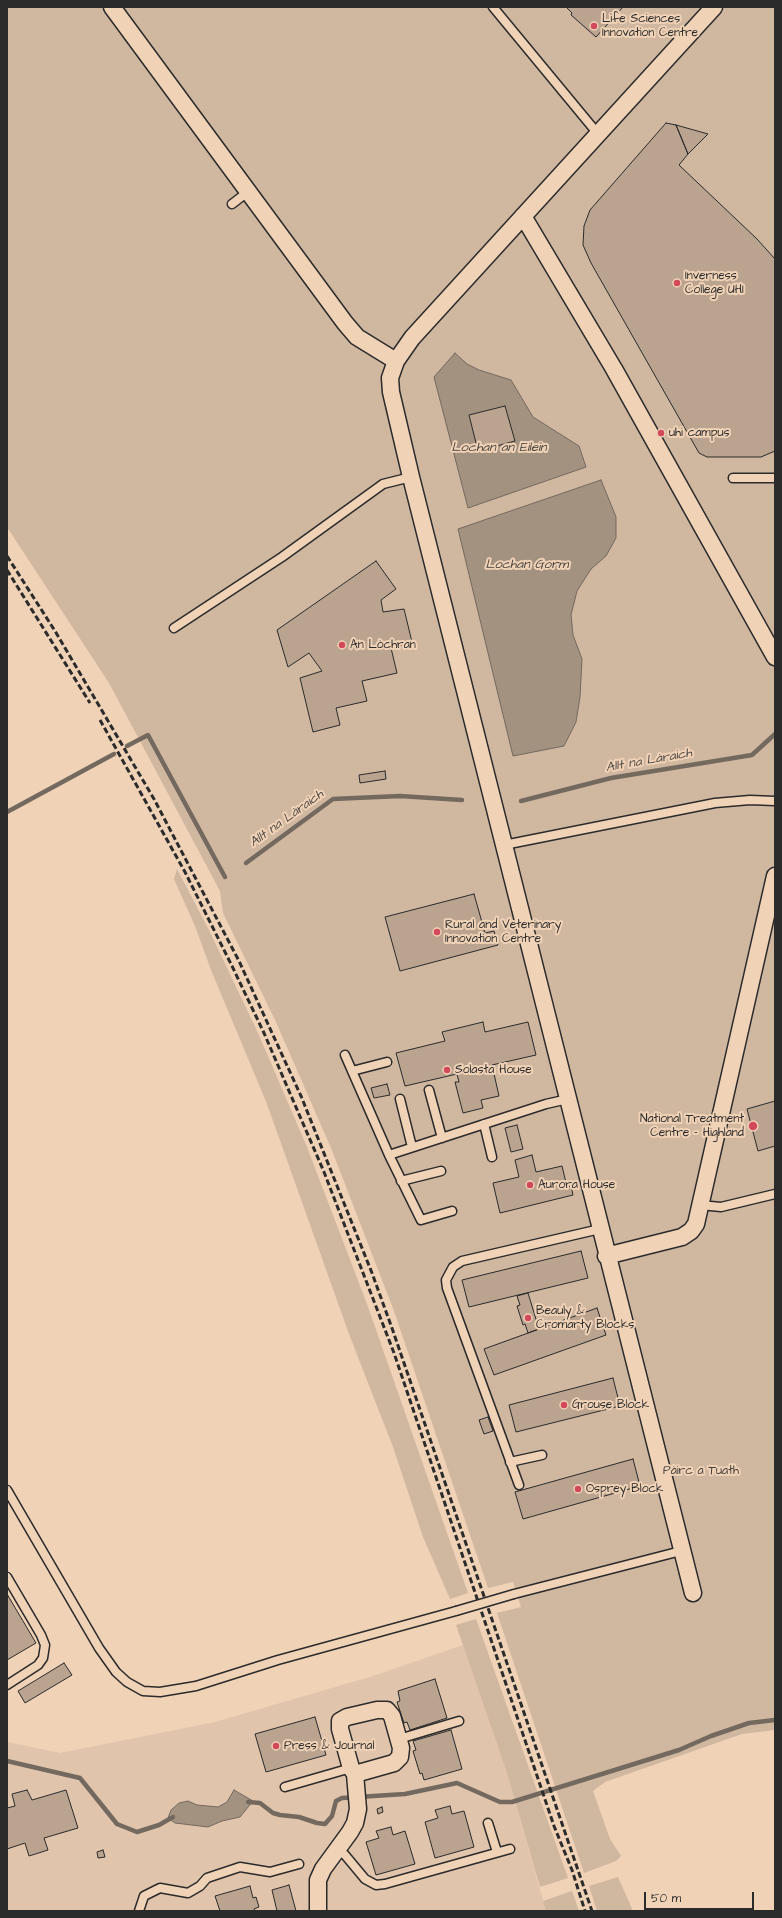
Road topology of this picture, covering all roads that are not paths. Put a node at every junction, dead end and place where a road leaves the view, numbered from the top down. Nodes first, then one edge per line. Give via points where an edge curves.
1 (112, 7) edge
2 (493, 7) edge
3 (714, 7) edge
4 (598, 134) junction
5 (249, 191) junction
6 (232, 204) dead end
7 (523, 216) junction
8 (396, 361) junction
9 (411, 477) junction
10 (734, 478) dead end
11 (775, 478) edge
12 (174, 628) dead end
13 (775, 657) edge
14 (775, 801) edge
15 (504, 845) junction
16 (775, 876) edge
17 (345, 1055) dead end
18 (387, 1062) dead end
19 (352, 1070) junction
20 (429, 1090) dead end
21 (400, 1099) dead end
22 (568, 1099) junction
23 (484, 1124) junction
24 (442, 1138) junction
25 (412, 1148) junction
26 (389, 1155) junction
27 (492, 1157) dead end
28 (441, 1171) dead end
29 (401, 1181) junction
30 (775, 1194) edge
31 (700, 1205) junction
32 (452, 1211) dead end
33 (600, 1229) junction
34 (606, 1256) junction
35 (542, 1454) dead end
36 (510, 1462) junction
37 (519, 1485) dead end
38 (7, 1490) edge
39 (681, 1551) junction
40 (7, 1577) edge
41 (693, 1593) dead end
42 (7, 1685) edge
43 (459, 1721) dead end
44 (398, 1739) junction
45 (355, 1784) junction
46 (285, 1787) dead end
47 (488, 1823) dead end
48 (510, 1849) dead end
49 (336, 1850) junction
50 (497, 1852) junction
51 (299, 1864) dead end
52 (139, 1911) edge
53 (318, 1911) edge

1 - 5 street
2 - 4 lane
3 - 4 street
4 - 7 street
5 - 6 lane
5 - 8 street via 345,324 357,337
7 - 8 street via 412,338
7 - 13 street via 614,369
8 - 9 street via 390,378 391,392
9 - 12 lane via 395,480 377,488 282,557
9 - 15 street
10 - 11 lane
14 - 15 lane via 715,803
15 - 22 street
16 - 31 street
17 - 19 lane
18 - 19 lane
19 - 26 lane
20 - 24 lane
21 - 25 lane
22 - 23 lane
22 - 33 street
23 - 24 lane
23 - 27 lane
24 - 25 lane
25 - 26 lane
26 - 29 lane
28 - 29 lane
29 - 32 lane via 421,1220
30 - 31 lane via 720,1206
31 - 34 street via 696,1224 682,1237
33 - 34 street
33 - 36 lane via 462,1261 449,1273 447,1288
34 - 39 street
35 - 36 lane
36 - 37 lane
38 - 39 lane, bridge via 99,1648 116,1672 143,1691 160,1692 196,1686 278,1660 514,1594
39 - 41 street
40 - 42 lane via 45,1645 43,1658 38,1665
43 - 44 lane
44 - 45 street via 400,1757 394,1763
44 - 45 street via 392,1716 386,1710 347,1717 340,1721
45 - 46 lane
45 - 49 street via 355,1823
47 - 50 lane
48 - 50 lane
49 - 50 lane via 345,1856 365,1879 376,1885
49 - 53 street via 318,1880
51 - 52 lane via 270,1872 240,1867 207,1878 188,1893 160,1888 144,1896

